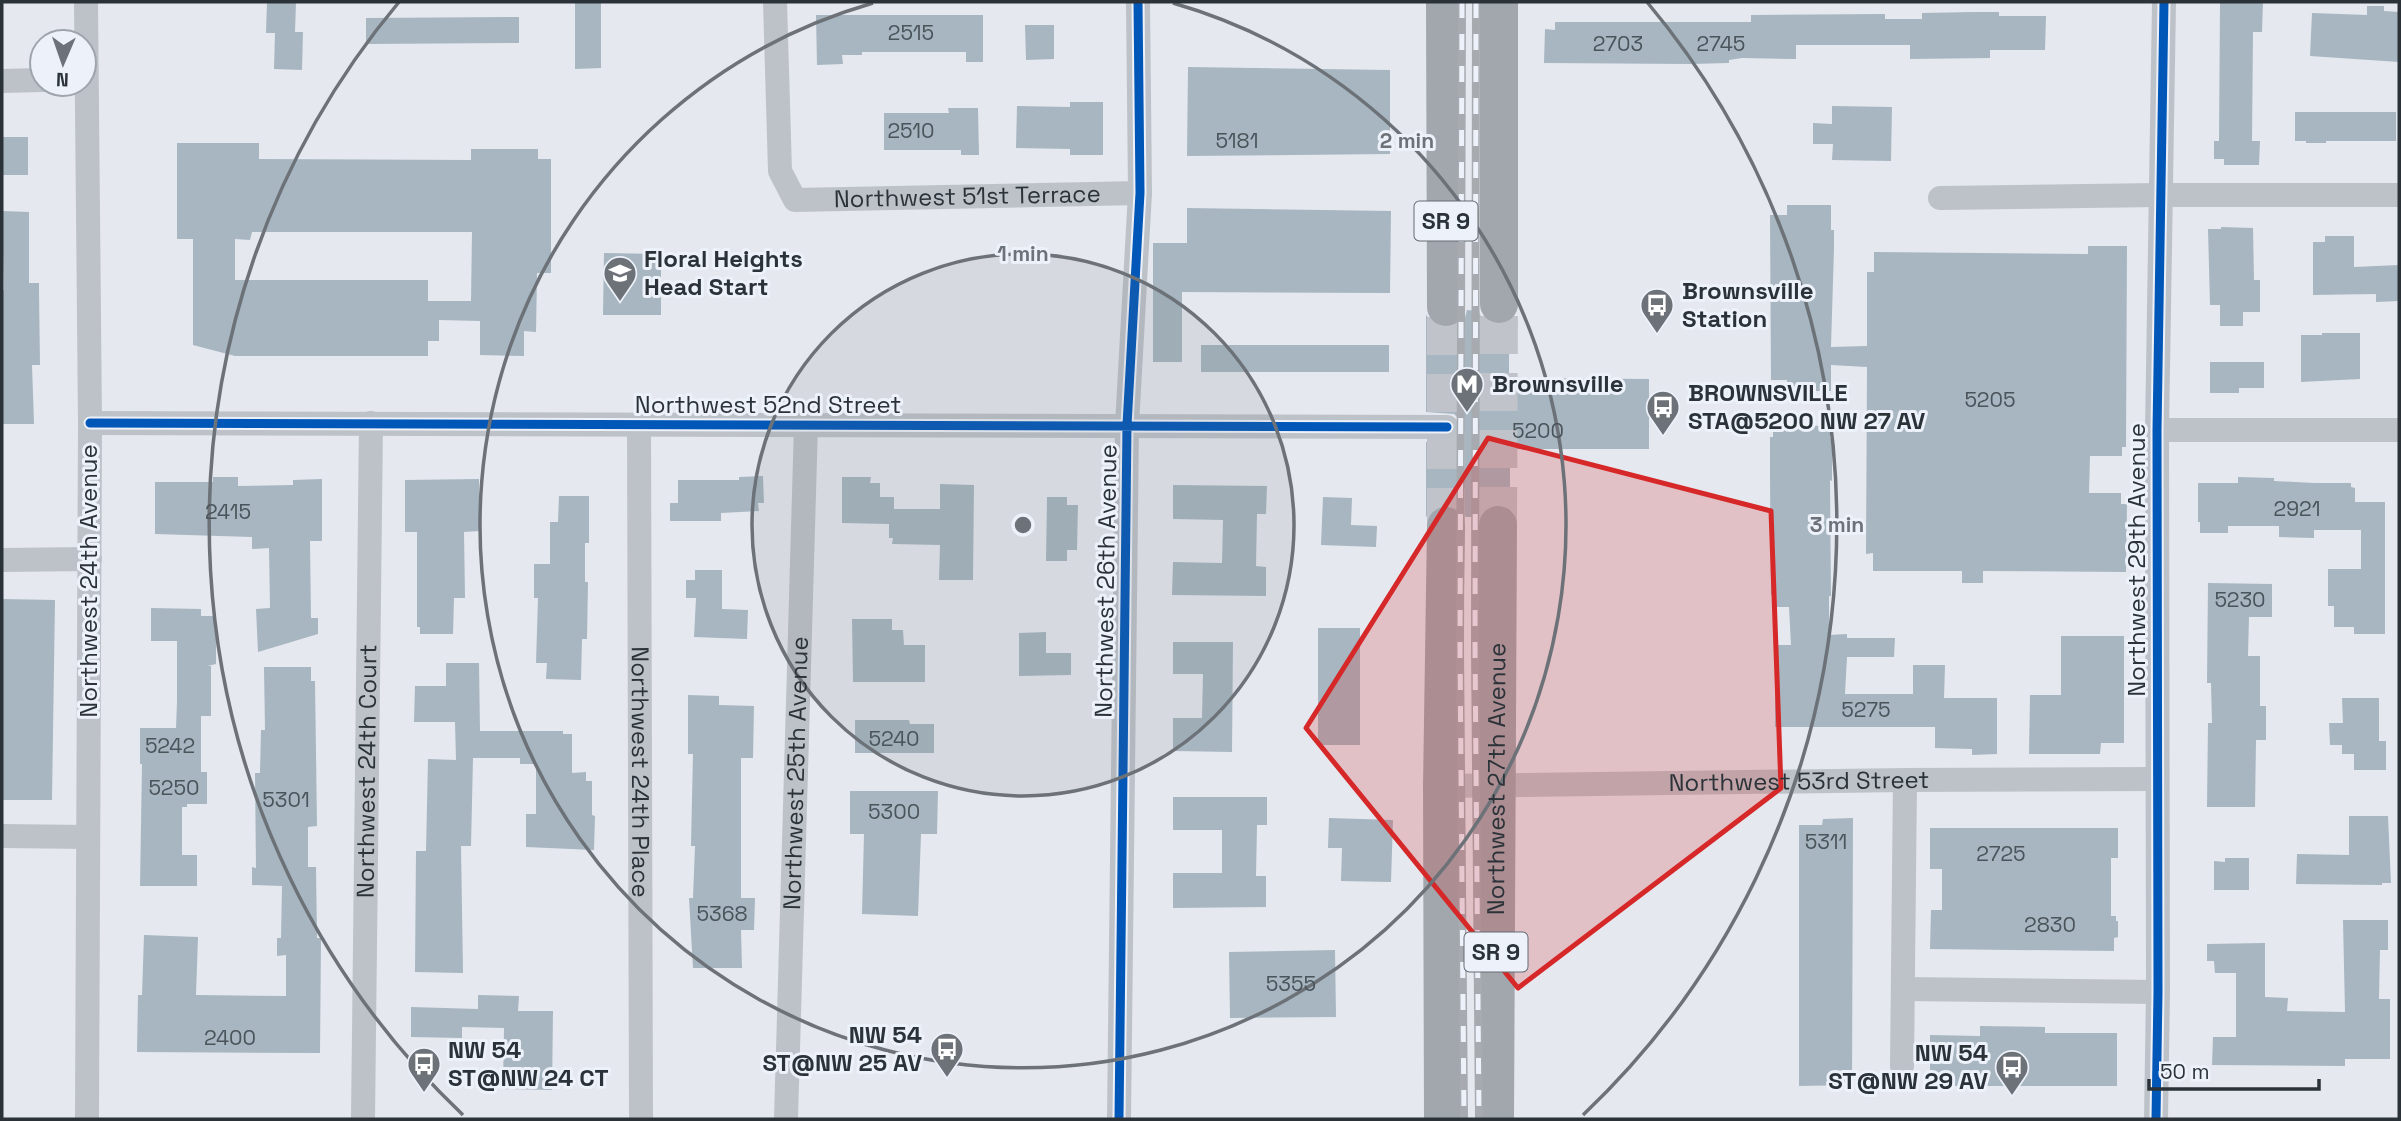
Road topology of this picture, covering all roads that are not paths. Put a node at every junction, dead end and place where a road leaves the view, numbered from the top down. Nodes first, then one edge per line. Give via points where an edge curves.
1 (86, 2) edge
2 (775, 2) edge
3 (1138, 2) edge
4 (1445, 2) edge
5 (1499, 2) edge
6 (2164, 2) edge
7 (86, 28) edge
8 (28, 80) edge
9 (2, 81) edge
10 (85, 98) edge
11 (1446, 135) junction
12 (1500, 168) junction
13 (1140, 193) junction
14 (2160, 195) junction
15 (2399, 195) edge
16 (1940, 198) dead end
17 (1499, 303) tunnel mouth
18 (1446, 307) tunnel mouth
19 (371, 423) junction
20 (90, 424) junction
21 (639, 424) junction
22 (806, 424) junction
23 (1127, 425) junction
24 (1447, 427) dead end
25 (2157, 430) junction
26 (2399, 430) edge
27 (1498, 525) tunnel mouth
28 (1446, 526) tunnel mouth
29 (90, 559) junction
30 (2, 560) edge
31 (2156, 779) junction
32 (1905, 780) junction
33 (1496, 785) junction
34 (1442, 786) junction
35 (2, 836) edge
36 (88, 836) junction
37 (1903, 989) junction
38 (2158, 992) junction
39 (1902, 1066) dead end
40 (87, 1119) edge
41 (363, 1119) edge
42 (640, 1119) edge
43 (786, 1119) edge
44 (1119, 1119) edge
45 (1443, 1119) edge
46 (1495, 1119) edge
47 (2156, 1119) edge

1 - 7 street, Northwest 24th Avenue
2 - 13 street, Northwest 51st Terrace via 780,171 794,200
3 - 13 street, Northwest 26th Avenue
4 - 11 main road, SR 9
5 - 12 main road, SR 9
6 - 14 street, Northwest 29th Avenue
8 - 9 street
10 - 20 street, Northwest 24th Avenue
11 - 12 main road via 1461,167
11 - 18 main road, SR 9
12 - 17 main road, SR 9
13 - 23 street, Northwest 26th Avenue
14 - 15 street
14 - 16 street
14 - 25 street, Northwest 29th Avenue
19 - 20 street, Northwest 52nd Street
19 - 21 street, Northwest 52nd Street
19 - 41 street, Northwest 24th Court
20 - 29 street, Northwest 24th Avenue
21 - 22 street, Northwest 52nd Street
21 - 42 street, Northwest 24th Place
22 - 23 street, Northwest 52nd Street
22 - 43 street, Northwest 25th Avenue
23 - 24 street, Northwest 52nd Street
23 - 44 street, Northwest 26th Avenue
25 - 26 street
25 - 31 street, Northwest 29th Avenue
27 - 33 main road, Northwest 27th Avenue / SR 9
28 - 34 main road, SR 9
29 - 30 street
29 - 36 street, Northwest 24th Avenue
31 - 32 street, Northwest 53rd Street
31 - 38 street, Northwest 29th Avenue
32 - 33 street, Northwest 53rd Street
32 - 37 street
33 - 34 street, Northwest 53rd Street
33 - 46 main road, Northwest 27th Avenue / SR 9
34 - 45 main road, SR 9
35 - 36 street
36 - 40 street, Northwest 24th Avenue
37 - 38 street
37 - 39 street
38 - 47 street, Northwest 29th Avenue

